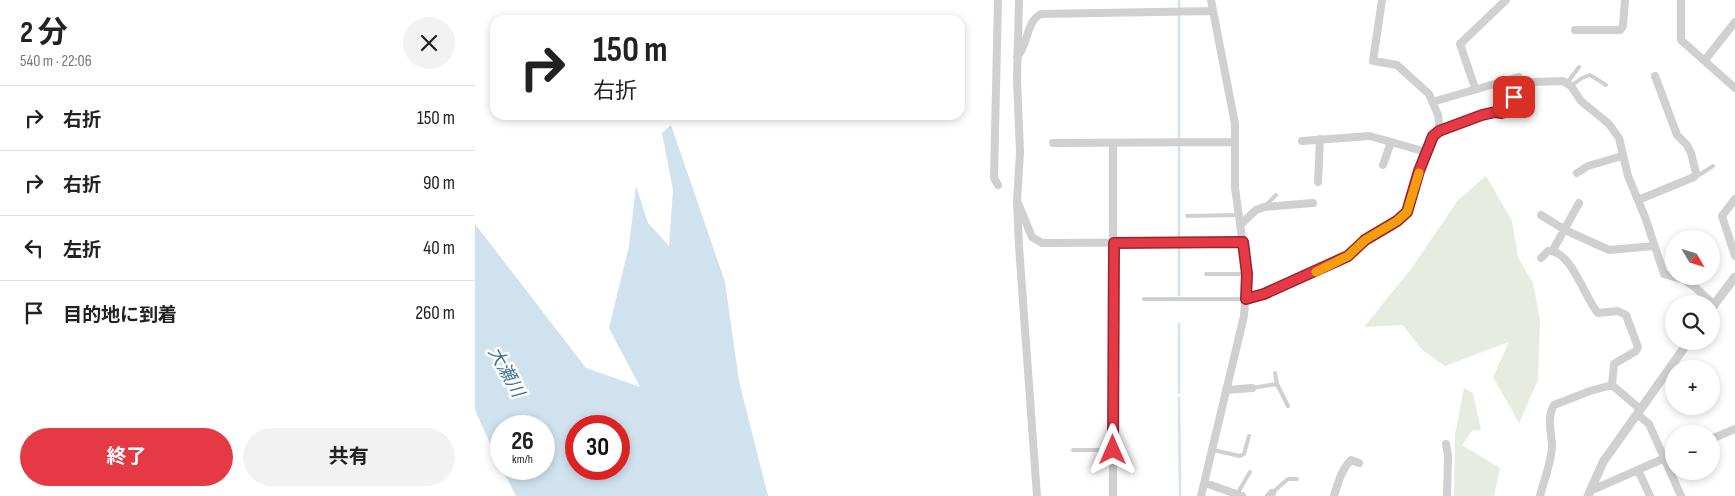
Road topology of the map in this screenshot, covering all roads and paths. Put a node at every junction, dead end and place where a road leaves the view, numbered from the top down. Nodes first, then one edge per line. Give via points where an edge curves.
1 (998, 0) edge
2 (1019, 0) edge
3 (1211, 0) edge
4 (1382, 0) edge
5 (1506, 0) edge
6 (1625, 0) edge
7 (1681, 0) edge
8 (1213, 11) junction
9 (1735, 22) edge
10 (1575, 30) dead end
11 (1017, 57) junction
12 (1705, 60) junction
13 (1579, 67) dead end
14 (1655, 76) dead end
15 (1569, 84) junction
16 (1524, 85) junction
17 (1606, 85) dead end
18 (1475, 88) junction
19 (1735, 88) edge
20 (1433, 102) junction
21 (1530, 110) dead end
22 (1502, 113) junction
23 (1439, 131) junction
24 (1320, 139) junction
25 (1302, 141) dead end
26 (1235, 142) junction
27 (1391, 142) junction
28 (1053, 143) dead end
29 (1113, 143) junction
30 (1426, 152) junction
31 (1622, 156) junction
32 (1383, 165) dead end
33 (1713, 166) dead end
34 (1577, 173) dead end
35 (1693, 177) junction
36 (1318, 182) dead end
37 (998, 185) dead end
38 (1276, 195) dead end
39 (1735, 199) edge
40 (1638, 200) junction
41 (1017, 201) junction
42 (1313, 202) dead end
43 (1579, 203) dead end
44 (1264, 207) junction
45 (1237, 215) junction
46 (1541, 215) dead end
47 (1187, 216) dead end
48 (1241, 225) junction
49 (1565, 230) junction
50 (1243, 242) junction
51 (1114, 243) junction
52 (1654, 246) junction
53 (1553, 250) junction
54 (1735, 256) edge
55 (1541, 258) dead end
56 (1206, 274) dead end
57 (1247, 274) junction
58 (1735, 277) edge
59 (1732, 289) edge
60 (1703, 295) edge
61 (1144, 299) dead end
62 (1246, 299) junction
63 (1720, 300) edge
64 (1683, 350) edge
65 (1275, 373) dead end
66 (1277, 384) junction
67 (1612, 385) junction
68 (1252, 388) joint
69 (1226, 390) junction
70 (1289, 406) dead end
71 (1638, 412) junction
72 (1735, 429) edge
73 (1720, 435) edge
74 (1249, 436) dead end
75 (1446, 444) dead end
76 (1073, 450) dead end
77 (1113, 450) junction
78 (1213, 450) junction
79 (1665, 458) joint
80 (1359, 463) dead end
81 (1639, 470) junction
82 (1250, 472) dead end
83 (1297, 479) dead end
84 (1674, 480) edge
85 (1205, 483) junction
86 (1589, 493) edge
87 (1270, 494) edge
88 (1239, 495) edge
89 (1037, 496) edge
90 (1113, 496) edge
91 (1201, 496) edge
92 (1334, 496) edge
93 (1447, 496) edge
94 (1540, 496) edge
95 (1650, 496) edge
96 (1681, 496) edge

1 - 37 street via 994,178
2 - 11 street
3 - 8 street
4 - 20 street via 1373,61 1397,65 1405,70
5 - 18 street via 1460,44
6 - 10 street via 1620,30
7 - 12 street via 1681,40
8 - 11 street via 1041,14 1034,19 1022,52
8 - 26 street via 1235,124
9 - 12 street
11 - 41 street
12 - 19 street
13 - 15 lane
14 - 35 street via 1677,134 1691,153 1696,173
15 - 16 street via 1563,81
15 - 17 lane via 1591,76
15 - 31 street via 1581,101 1609,124 1619,138
16 - 18 street via 1519,77
16 - 22 street
18 - 20 street
20 - 23 street
21 - 22 lane via 1519,116
22 - 23 street via 1482,115
23 - 30 street
24 - 25 street
24 - 27 street via 1370,136
24 - 36 street
26 - 29 street
26 - 45 street
27 - 30 street
27 - 32 street
28 - 29 street
29 - 51 street
30 - 62 street via 1407,212 1397,221 1365,240 1348,256
31 - 34 street
31 - 40 street
33 - 35 lane
35 - 40 street
38 - 44 lane
39 - 54 street via 1722,216
40 - 52 street
41 - 51 street via 1035,241 1053,245
41 - 89 street
42 - 44 street
43 - 49 street
44 - 48 street via 1256,210
45 - 47 lane
45 - 48 street
46 - 49 street
48 - 50 street
49 - 52 street via 1613,251
49 - 53 street
50 - 51 street
50 - 57 street
51 - 77 street
52 - 60 street via 1664,274 1684,280
53 - 55 street
53 - 67 street via 1578,276 1590,305 1598,313 1618,311 1626,315 1638,347 1637,351 1614,364
56 - 57 lane
57 - 62 street
58 - 59 street
59 - 63 street
61 - 62 lane
62 - 69 street
64 - 71 street
65 - 66 lane
66 - 68 lane
66 - 70 lane
67 - 71 street
67 - 94 street via 1554,405 1551,451
68 - 69 street
69 - 78 street
71 - 79 street via 1649,424
71 - 86 street via 1603,462
72 - 73 street
74 - 78 lane via 1244,454 1240,456
75 - 93 street
76 - 77 lane
77 - 90 street
78 - 85 street
79 - 81 street
80 - 92 street via 1351,460 1348,463
81 - 86 street
81 - 95 street
82 - 88 lane
83 - 87 lane via 1288,479
84 - 96 street
85 - 88 street
85 - 91 street

